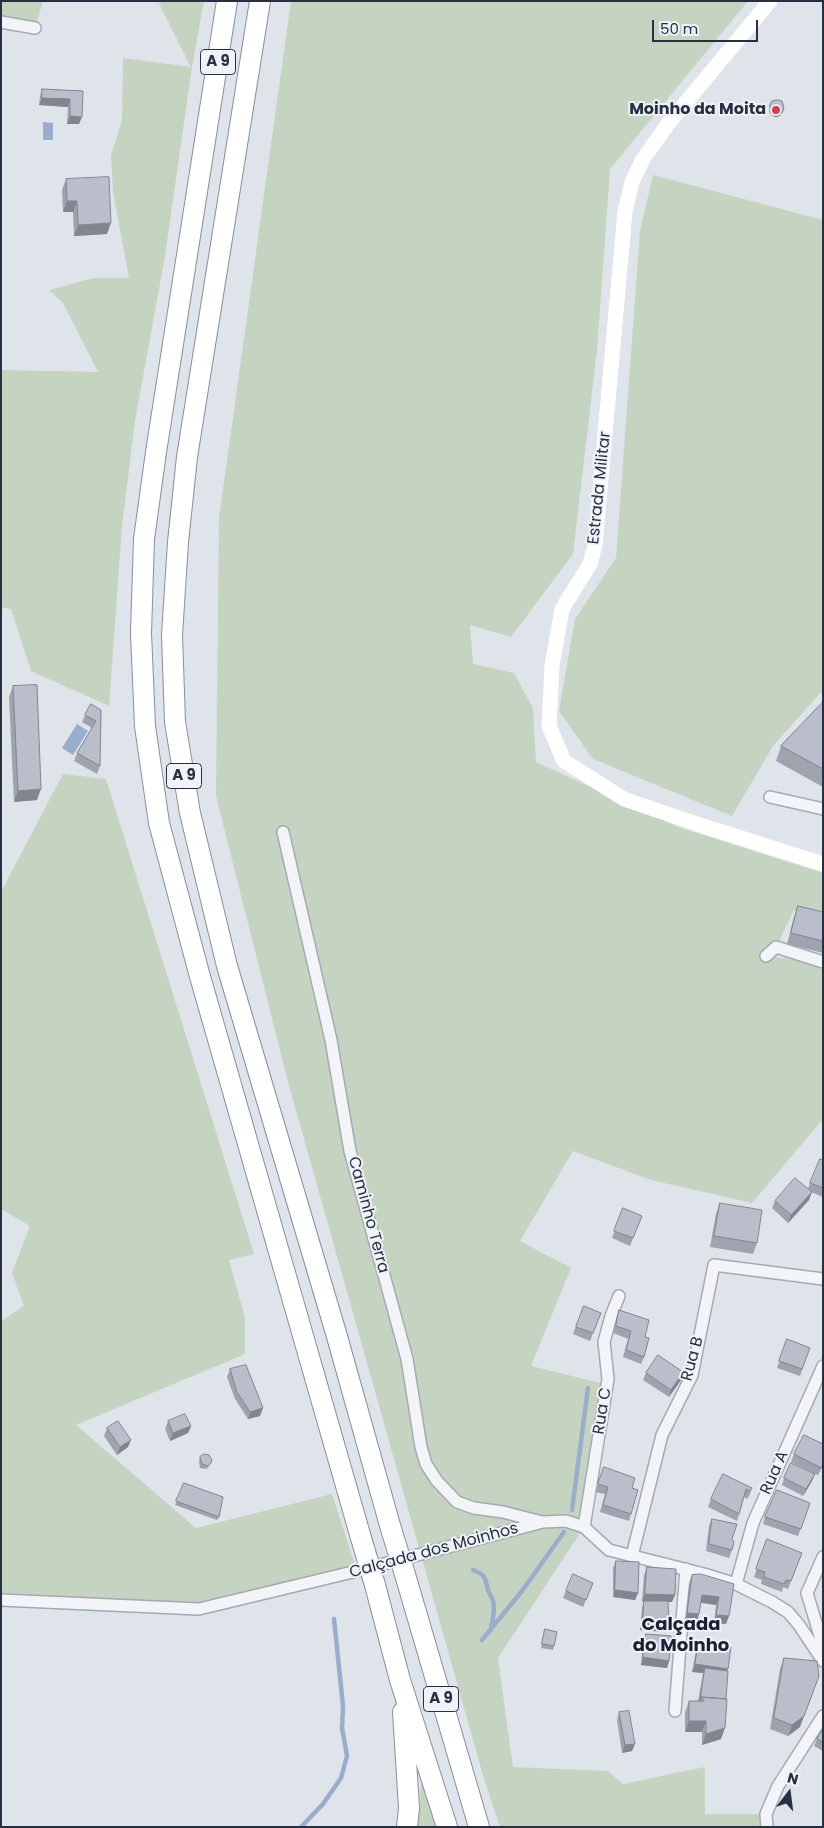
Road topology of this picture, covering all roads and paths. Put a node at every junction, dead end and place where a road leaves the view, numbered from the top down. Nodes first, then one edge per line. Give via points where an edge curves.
1 (227, 1) edge
2 (260, 1) edge
3 (770, 1) edge
4 (1, 22) edge
5 (35, 28) dead end
6 (770, 797) dead end
7 (823, 809) edge
8 (283, 832) dead end
9 (823, 864) edge
10 (766, 956) dead end
11 (823, 962) edge
12 (823, 1279) edge
13 (619, 1296) dead end
14 (823, 1366) edge
15 (543, 1522) junction
16 (584, 1527) junction
17 (632, 1556) junction
18 (823, 1558) edge
19 (686, 1569) junction
20 (736, 1584) junction
21 (1, 1600) edge
22 (823, 1646) edge
23 (823, 1661) edge
24 (400, 1680) junction
25 (675, 1711) dead end
26 (823, 1716) edge
27 (407, 1827) edge
28 (447, 1827) edge
29 (479, 1827) edge
30 (767, 1827) edge

1 - 24 highway, A 9, bridge via 144,539 141,633 145,726 159,823 198,973
2 - 29 highway, A 9, bridge via 187,458 172,635 175,722 190,813 227,966
3 - 9 street, Estrada Militar via 668,124 643,159 632,182 625,212 595,545 590,564 562,609 552,666 548,726 564,761 624,799
4 - 5 street
6 - 7 street
8 - 15 street, Caminho Terra via 331,1040 350,1151 407,1359 426,1464 457,1502
10 - 11 street via 776,947
12 - 17 street, Rua B via 714,1265 692,1375 662,1435
13 - 16 street, Rua C via 604,1342 608,1379
14 - 20 street, Rua A via 753,1523
15 - 16 street, Calçada dos Moinhos via 566,1521
15 - 21 street, Calçada dos Moinhos via 199,1609
16 - 17 street, Calçada dos Moinhos via 609,1550
17 - 19 street, Calçada dos Moinhos
18 - 22 street via 807,1593
19 - 20 street, Calçada dos Moinhos
19 - 25 street
20 - 23 street, Calçada dos Moinhos via 788,1612
24 - 27 highway via 409,1808
24 - 28 highway, A 9
26 - 30 street via 778,1786 766,1814

